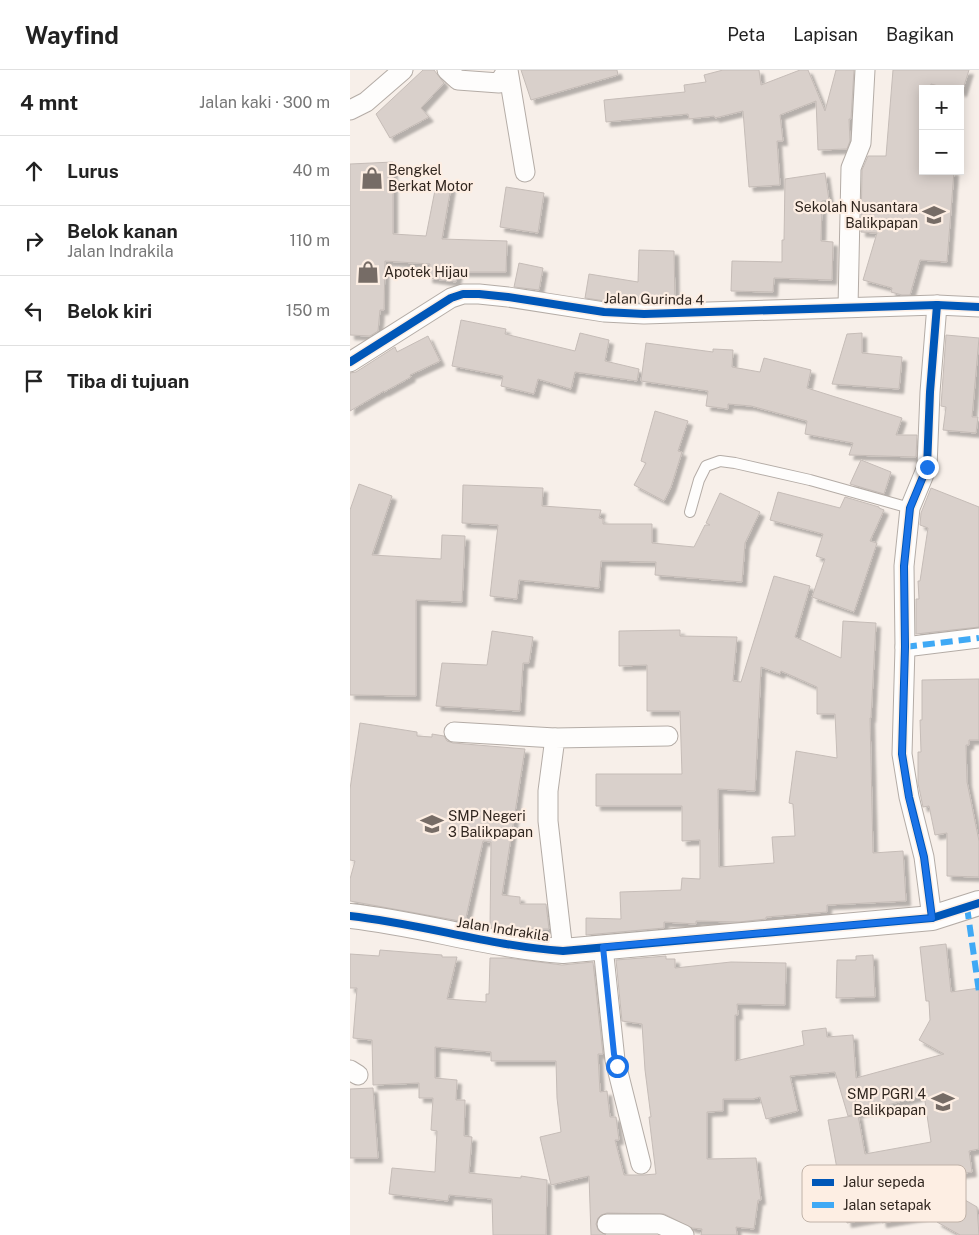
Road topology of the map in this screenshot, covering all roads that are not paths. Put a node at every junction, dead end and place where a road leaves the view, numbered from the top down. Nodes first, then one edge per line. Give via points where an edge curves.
1 (403, 70) edge
2 (447, 70) edge
3 (508, 70) edge
4 (865, 70) edge
5 (350, 110) edge
6 (525, 172) dead end
7 (937, 305) junction
8 (848, 307) junction
9 (979, 307) edge
10 (350, 362) edge
11 (910, 508) junction
12 (690, 512) dead end
13 (979, 638) edge
14 (905, 647) junction
15 (454, 732) dead end
16 (668, 736) dead end
17 (555, 738) junction
18 (979, 903) edge
19 (350, 916) edge
20 (932, 918) junction
21 (603, 947) junction
22 (563, 951) junction
23 (641, 1164) dead end
24 (607, 1224) dead end
25 (684, 1235) edge

1 - 5 street via 366,102
2 - 3 street via 458,80 499,83
3 - 6 street
4 - 8 street via 861,143 851,168
7 - 8 street, Jalan Gurinda 4
7 - 9 street, Jalan Gurinda 4
7 - 11 street via 927,467
8 - 10 street, Jalan Gurinda 4 via 644,314 463,294 451,298
11 - 12 lane via 810,480 720,461 706,466
11 - 14 street via 904,566
13 - 14 street
14 - 20 street via 902,754 924,857
15 - 17 street
16 - 17 street
17 - 22 street via 548,791 548,821
18 - 20 street, Jalan Indrakila
19 - 22 street, Jalan Indrakila via 510,946
20 - 21 street, Jalan Indrakila
21 - 22 street, Jalan Indrakila
21 - 23 street via 615,1060
24 - 25 street via 660,1224

